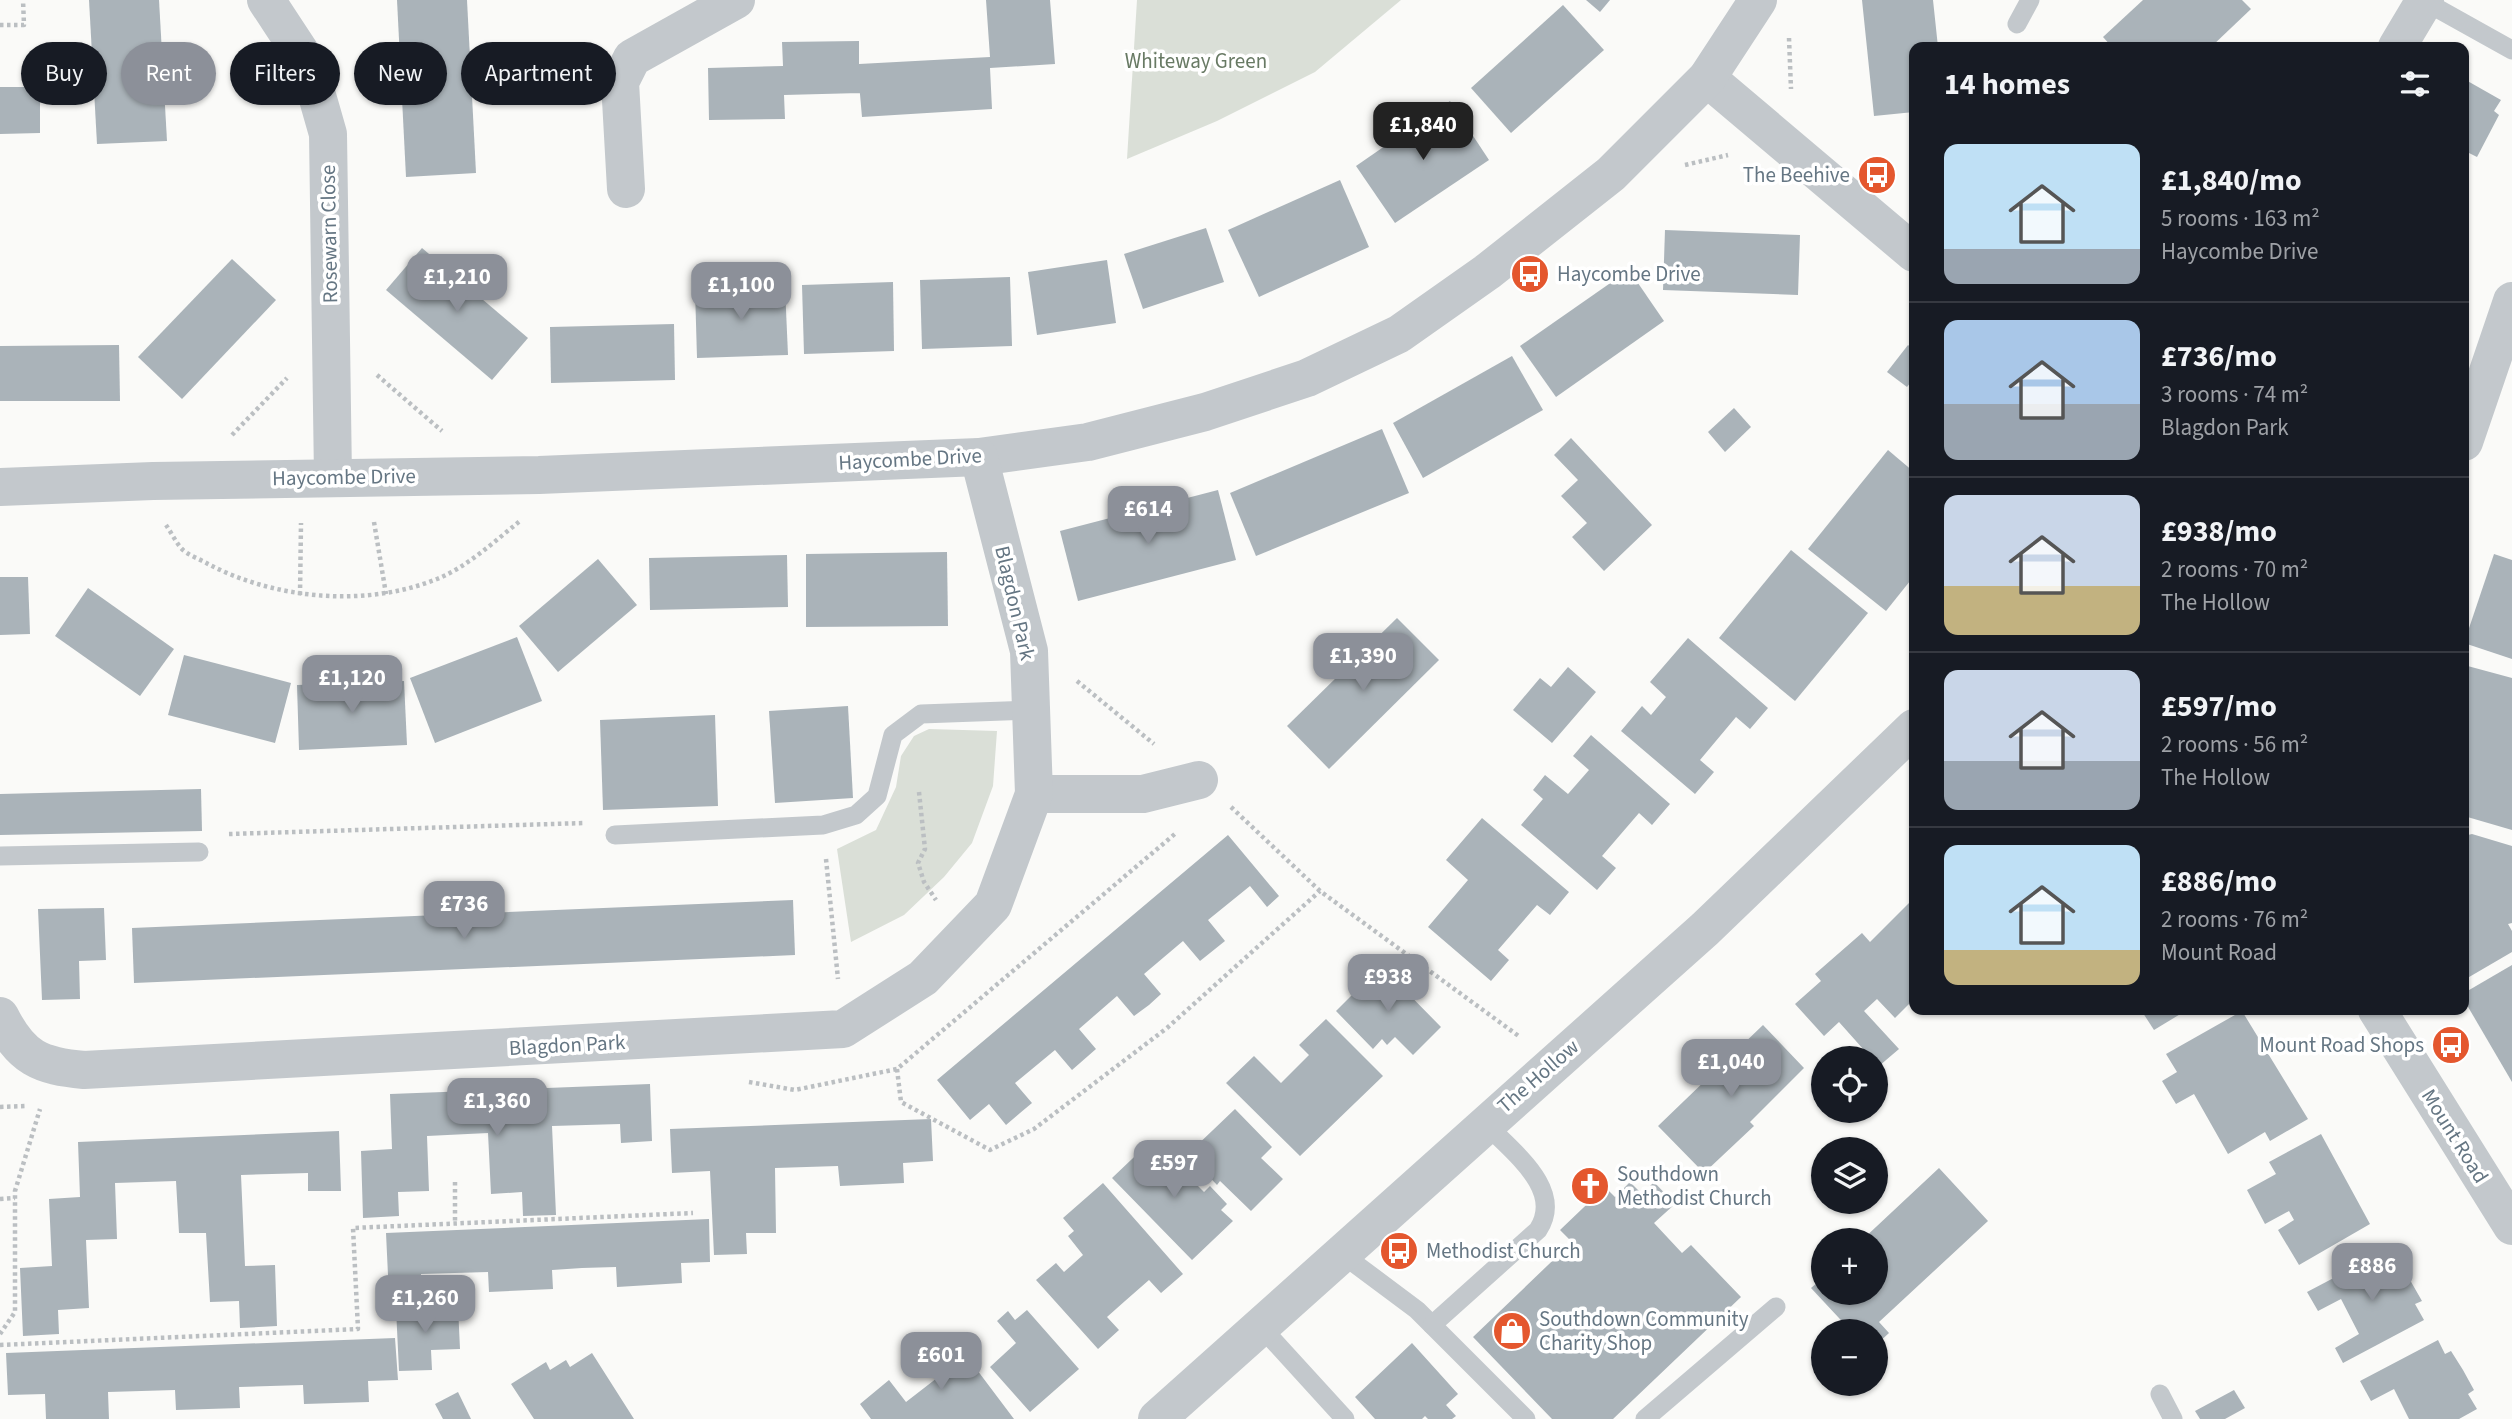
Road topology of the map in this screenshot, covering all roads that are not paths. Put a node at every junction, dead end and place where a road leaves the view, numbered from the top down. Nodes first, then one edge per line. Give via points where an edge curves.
1 (736, 0) edge
2 (1758, 0) edge
3 (2030, 0) edge
4 (271, 1) edge
5 (2425, 1) edge
6 (2017, 24) dead end
7 (2401, 42) edge
8 (2512, 50) edge
9 (1707, 78) junction
10 (626, 188) dead end
11 (1909, 249) edge
12 (2512, 301) edge
13 (2469, 427) edge
14 (979, 457) junction
15 (333, 477) junction
16 (0, 487) edge
17 (1032, 710) junction
18 (1909, 738) edge
19 (1199, 780) road end
20 (1034, 794) junction
21 (615, 835) road end
22 (200, 852) road end
23 (0, 856) edge
24 (2380, 1015) edge
25 (0, 1017) edge
26 (1485, 1123) junction
27 (2512, 1226) edge
28 (1342, 1254) junction
29 (1776, 1307) dead end
30 (1432, 1325) junction
31 (1262, 1328) junction
32 (2160, 1394) dead end
33 (1157, 1419) edge
34 (1345, 1419) edge
35 (1526, 1419) edge
36 (1645, 1419) edge
37 (2173, 1419) edge

1 - 10 street via 632,58 620,82
2 - 9 street, Haycombe Drive
3 - 6 lane
4 - 15 street, Rosewarn Close via 308,64 328,134
5 - 7 street
5 - 8 lane
9 - 11 street
9 - 14 street, Haycombe Drive via 1611,174 1487,272 1399,334 1307,378 1205,412 1088,442
12 - 13 street
14 - 15 street, Haycombe Drive via 538,475
14 - 17 street, Blagdon Park via 1029,650
15 - 16 street, Haycombe Drive
17 - 20 street, Blagdon Park
17 - 21 lane via 921,714 892,735 877,796 856,815 822,825
18 - 26 street, The Hollow via 1705,929
19 - 20 street via 1143,794
20 - 25 street, Blagdon Park via 993,905 923,978 843,1029 84,1070 47,1066 12,1039
22 - 23 lane
24 - 27 street, Mount Road
26 - 28 street, The Hollow
26 - 30 lane via 1541,1183 1546,1218
28 - 30 lane
28 - 31 street, The Hollow
29 - 36 lane
30 - 35 lane
31 - 33 street, The Hollow
31 - 34 lane
32 - 37 lane

